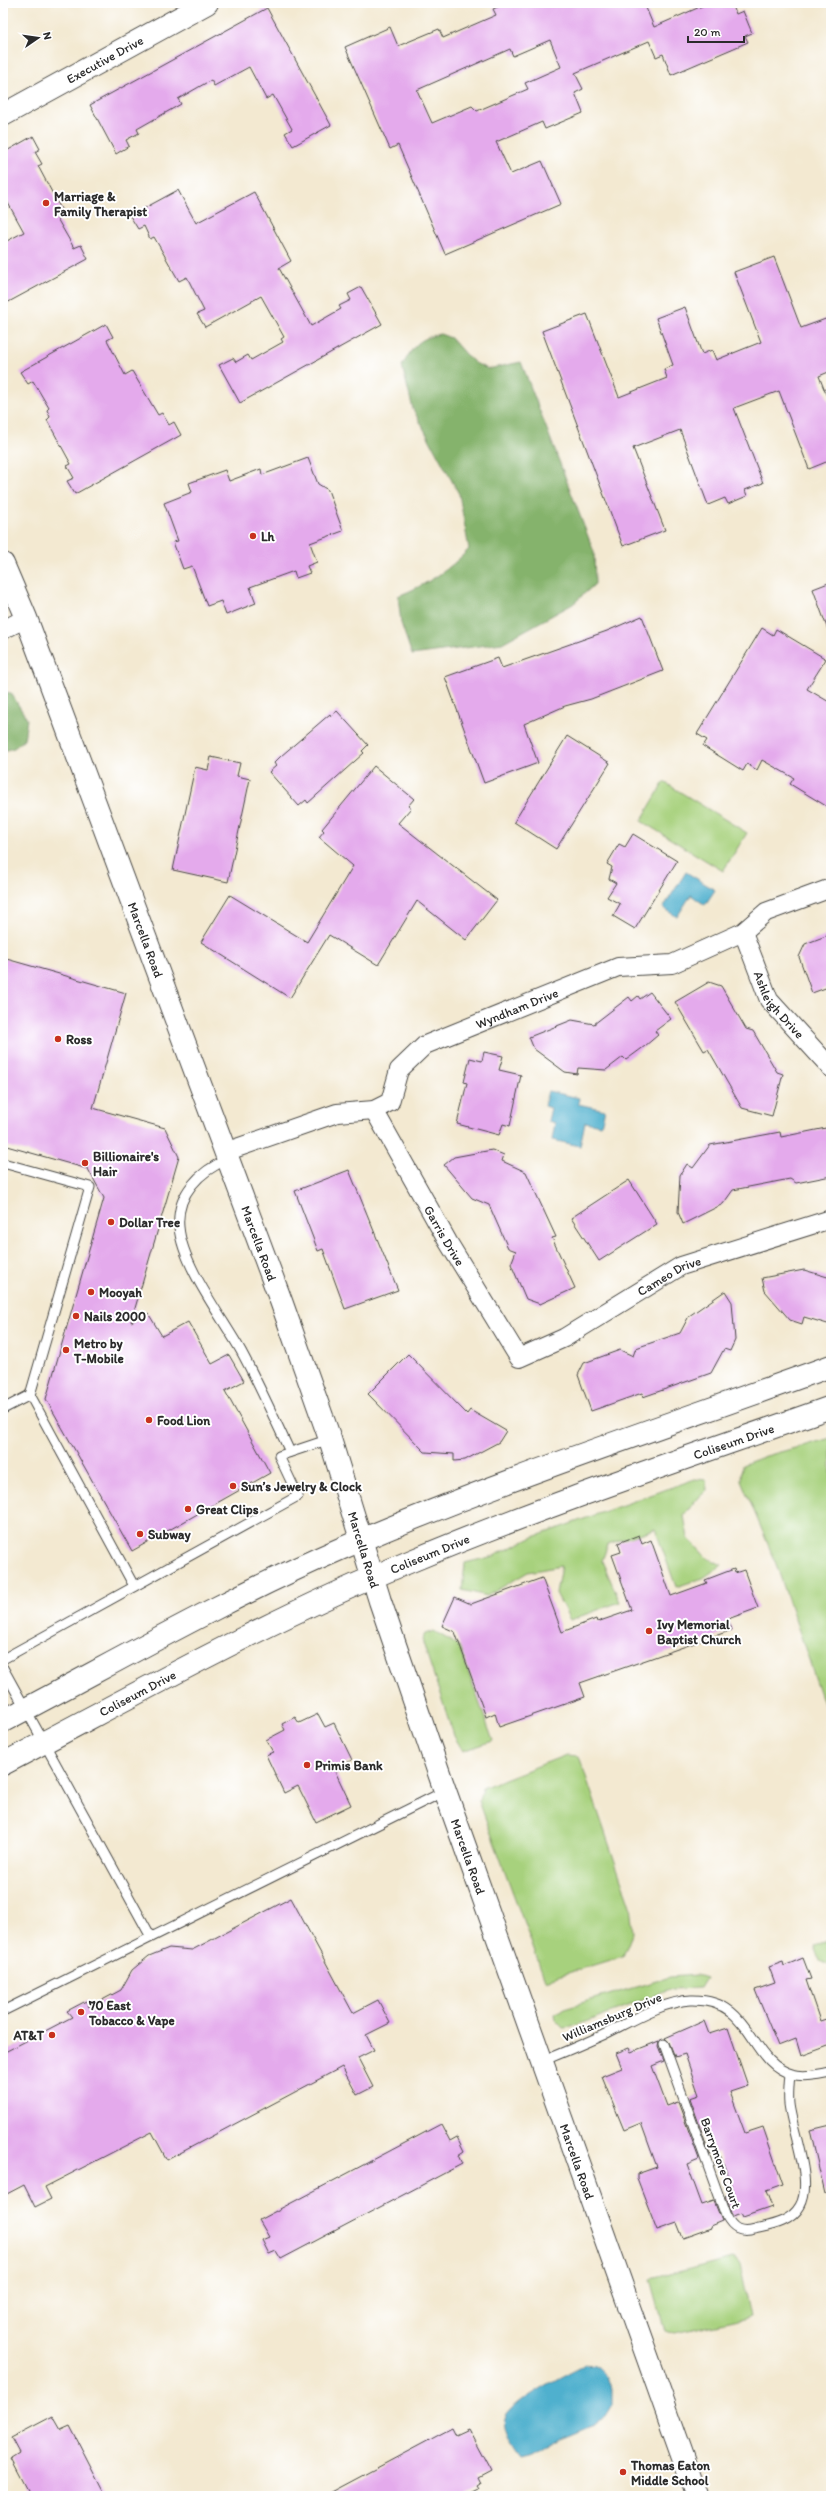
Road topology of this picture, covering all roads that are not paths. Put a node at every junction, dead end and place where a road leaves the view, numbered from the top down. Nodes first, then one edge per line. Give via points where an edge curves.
1 (207, 3) edge
2 (3, 115) edge
3 (3, 564) edge
4 (26, 618) junction
5 (3, 630) edge
6 (831, 888) edge
7 (743, 932) junction
8 (831, 1068) edge
9 (374, 1110) junction
10 (226, 1155) junction
11 (3, 1163) edge
12 (831, 1219) edge
13 (519, 1358) joint
14 (831, 1366) edge
15 (30, 1395) junction
16 (831, 1407) edge
17 (3, 1409) edge
18 (330, 1439) junction
19 (290, 1452) junction
20 (361, 1540) junction
21 (373, 1578) junction
22 (134, 1586) junction
23 (3, 1659) edge
24 (3, 1668) edge
25 (26, 1709) junction
26 (3, 1721) edge
27 (45, 1742) junction
28 (3, 1764) edge
29 (445, 1791) junction
30 (151, 1937) junction
31 (3, 2011) edge
32 (664, 2044) dead end
33 (542, 2061) junction
34 (831, 2072) edge
35 (790, 2074) junction
36 (697, 2496) edge

1 - 2 street, Executive Drive
3 - 4 street, Marcella Road
4 - 5 street
4 - 10 street, Marcella Road
6 - 7 street, Wyndham Drive via 766,912
7 - 8 street, Ashleigh Drive via 770,1000
7 - 9 street, Wyndham Drive via 672,964 618,967 425,1045 399,1070 390,1102
9 - 10 street, Wyndham Drive via 337,1113
9 - 13 street, Garris Drive via 448,1242
10 - 18 street, Marcella Road
10 - 19 lane via 195,1180 184,1197 179,1227 186,1255 241,1352
11 - 15 lane via 90,1187
12 - 13 street, Cameo Drive via 681,1266 564,1338
14 - 20 street via 441,1506
15 - 17 lane
15 - 22 lane
16 - 21 street, Coliseum Drive via 578,1496
18 - 19 lane
18 - 20 street, Marcella Road
19 - 22 lane via 279,1456 298,1496
20 - 21 street, Marcella Road
20 - 25 street via 263,1585
21 - 27 street, Coliseum Drive via 195,1662
21 - 29 street, Marcella Road
22 - 23 lane
24 - 25 lane
25 - 26 street
25 - 27 lane
27 - 28 street, Coliseum Drive
27 - 30 lane
29 - 30 lane
29 - 33 street, Marcella Road
30 - 31 lane
32 - 35 lane, Barrymore Court via 726,2216 731,2226 740,2231 749,2231 785,2220 800,2207 803,2199 803,2175 789,2104
33 - 35 lane, Williamsburg Drive via 646,2014 680,2002 696,2000 714,2003 732,2013 748,2029 766,2057
33 - 36 street, Marcella Road
34 - 35 lane via 808,2076

